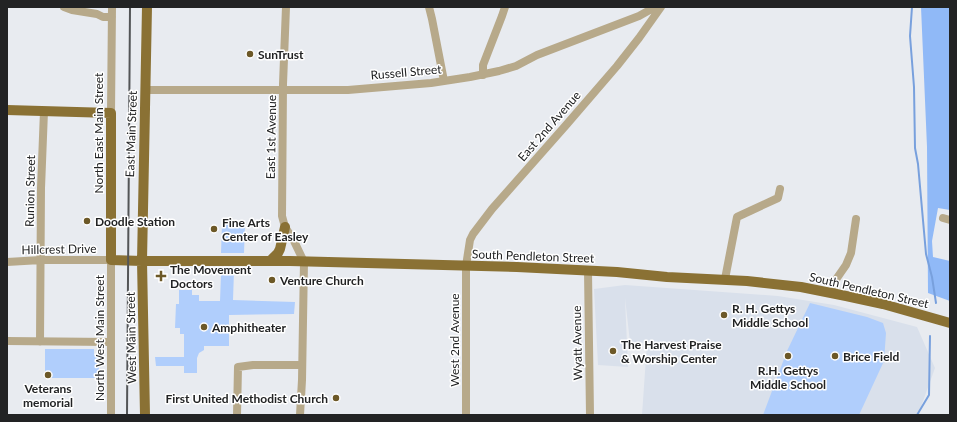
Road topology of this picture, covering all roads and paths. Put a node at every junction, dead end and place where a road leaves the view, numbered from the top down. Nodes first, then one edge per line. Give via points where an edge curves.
1 (64, 7) edge
2 (112, 7) edge
3 (146, 7) edge
4 (286, 7) edge
5 (429, 7) edge
6 (505, 7) edge
7 (655, 7) edge
8 (661, 7) edge
9 (112, 17) junction
10 (483, 74) junction
11 (444, 81) junction
12 (146, 90) junction
13 (284, 90) junction
14 (7, 110) edge
15 (44, 111) junction
16 (111, 113) junction
17 (780, 189) dead end
18 (856, 219) dead end
19 (285, 227) junction
20 (41, 260) junction
21 (111, 260) junction
22 (142, 261) junction
23 (270, 261) junction
24 (7, 262) edge
25 (304, 262) junction
26 (466, 266) junction
27 (588, 271) junction
28 (725, 279) junction
29 (833, 293) junction
30 (950, 323) edge
31 (7, 341) edge
32 (40, 342) junction
33 (110, 342) junction
34 (302, 365) junction
35 (111, 415) edge
36 (145, 415) edge
37 (237, 415) edge
38 (300, 415) edge
39 (466, 415) edge
40 (590, 415) edge

1 - 9 street
2 - 9 street, North East Main Street
3 - 12 main road, East Main Street
4 - 13 street, East 1st Avenue
5 - 11 street
6 - 10 street via 482,65
7 - 10 street, Russell Street via 516,66
8 - 26 street, East 2nd Avenue via 617,66 473,234
9 - 16 street, North East Main Street
10 - 11 street, Russell Street
11 - 13 street, Russell Street via 348,90
12 - 13 street, Russell Street
12 - 22 main road, East Main Street
13 - 19 street, East 1st Avenue via 282,216
14 - 15 main road
15 - 16 main road
15 - 20 street, Runion Street
16 - 21 main road, North East Main Street
17 - 28 street via 778,198 737,217
18 - 29 street via 851,253 835,282
19 - 23 main road via 280,249
19 - 25 street, East 1st Avenue
20 - 21 street, Hillcrest Drive
20 - 24 street, Hillcrest Drive
20 - 32 street, Runion Street
21 - 22 main road, South Pendleton Street
21 - 33 street, North West Main Street
22 - 23 main road, South Pendleton Street
22 - 36 main road, West Main Street
23 - 25 main road, South Pendleton Street
25 - 26 main road, South Pendleton Street
25 - 34 street
26 - 27 main road, South Pendleton Street
26 - 39 street, West 2nd Avenue
27 - 28 main road, South Pendleton Street
27 - 40 street, Wyatt Avenue
28 - 29 main road, South Pendleton Street
29 - 30 main road, South Pendleton Street
31 - 32 street
32 - 33 street
33 - 35 street, North West Main Street
34 - 37 street via 238,367
34 - 38 street

